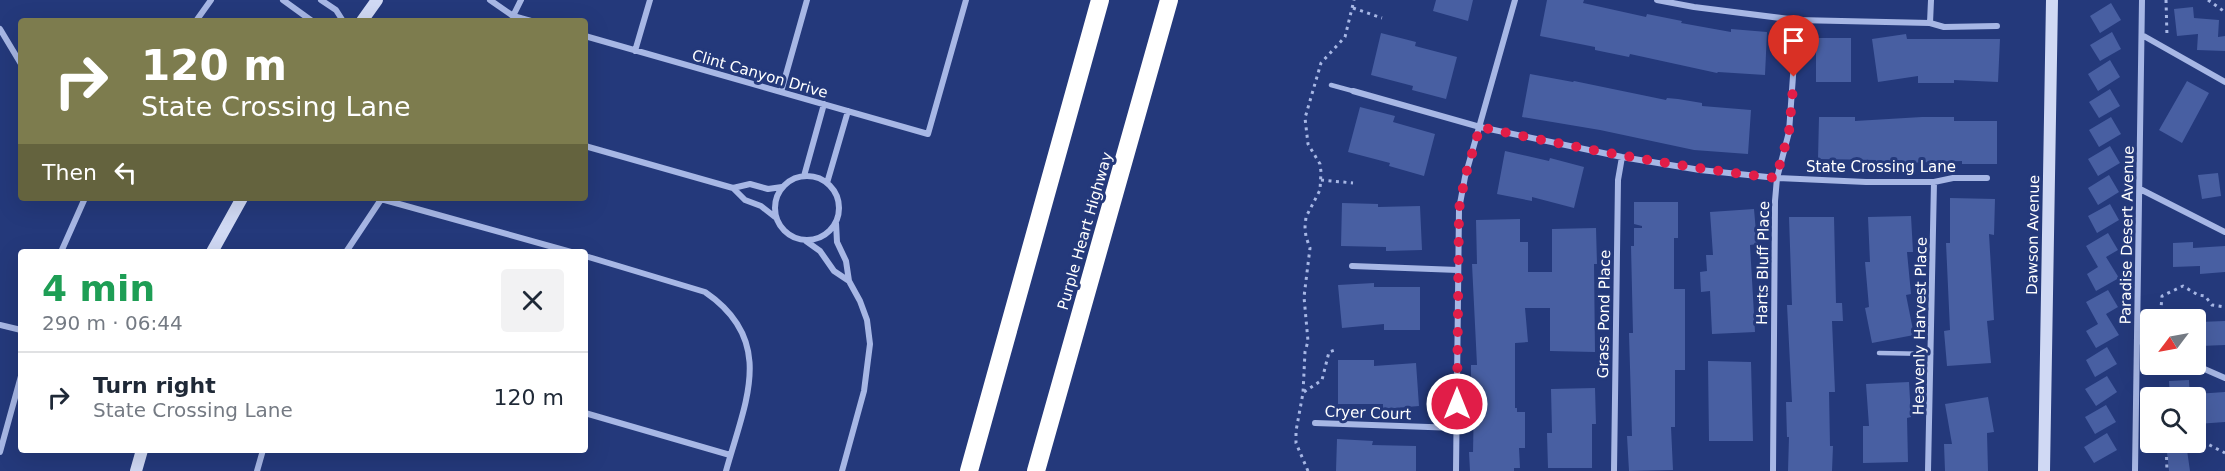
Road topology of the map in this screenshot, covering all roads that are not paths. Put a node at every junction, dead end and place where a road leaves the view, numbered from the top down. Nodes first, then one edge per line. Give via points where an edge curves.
1 (211, 0) edge
2 (283, 0) edge
3 (321, 0) edge
4 (377, 0) edge
5 (490, 0) edge
6 (521, 0) edge
7 (650, 0) edge
8 (807, 0) edge
9 (966, 0) edge
10 (1100, 0) edge
11 (1169, 0) edge
12 (1515, 0) edge
13 (1657, 0) edge
14 (1931, 0) edge
15 (2052, 0) edge
16 (2142, 0) edge
17 (513, 16) junction
18 (198, 18) edge
19 (308, 18) edge
20 (341, 18) edge
21 (364, 18) edge
22 (520, 18) edge
23 (1797, 20) junction
24 (1930, 23) junction
25 (1997, 26) dead end
26 (0, 29) edge
27 (2142, 35) junction
28 (588, 37) edge
29 (635, 51) junction
30 (18, 59) edge
31 (2225, 82) edge
32 (1331, 85) dead end
33 (1353, 91) joint
34 (781, 92) junction
35 (824, 104) junction
36 (848, 111) junction
37 (1480, 127) junction
38 (588, 147) edge
39 (1622, 157) junction
40 (804, 176) junction
41 (1776, 178) junction
42 (1987, 178) dead end
43 (1934, 182) junction
44 (827, 183) junction
45 (782, 187) junction
46 (733, 188) junction
47 (2140, 189) junction
48 (84, 201) edge
49 (240, 201) edge
50 (380, 201) edge
51 (388, 201) edge
52 (776, 217) junction
53 (836, 223) junction
54 (2225, 232) edge
55 (805, 241) junction
56 (62, 249) edge
57 (214, 249) edge
58 (348, 249) edge
59 (560, 249) edge
60 (588, 257) edge
61 (1352, 266) dead end
62 (1458, 270) junction
63 (849, 281) junction
64 (0, 325) edge
65 (18, 329) edge
66 (2137, 340) junction
67 (2140, 341) edge
68 (1879, 353) dead end
69 (1931, 354) junction
70 (2206, 370) edge
71 (2225, 378) edge
72 (18, 387) edge
73 (588, 414) edge
74 (1316, 423) dead end
75 (1457, 428) junction
76 (0, 452) edge
77 (140, 453) edge
78 (262, 453) edge
79 (730, 454) junction
80 (136, 471) edge
81 (257, 471) edge
82 (726, 471) edge
83 (842, 471) edge
84 (969, 471) edge
85 (1036, 471) edge
86 (1456, 471) edge
87 (1614, 471) edge
88 (1773, 471) edge
89 (1928, 471) edge
90 (2044, 471) edge
91 (2135, 471) edge

1 - 18 street
2 - 19 street
3 - 20 street
4 - 21 street
5 - 17 street
6 - 17 street
7 - 29 street
8 - 34 street
9 - 36 street, Clint Canyon Drive via 928,134
10 - 84 highway
11 - 85 highway, Purple Heart Highway
12 - 37 street
13 - 23 street
14 - 24 street
15 - 90 street, Dawson Avenue
16 - 27 street, Paradise Desert Avenue
17 - 22 street
23 - 24 street
23 - 41 street, Harts Bluff Place via 1789,132
24 - 25 street via 1944,27
26 - 30 street
27 - 31 street
27 - 47 street, Paradise Desert Avenue
28 - 29 street, Clint Canyon Drive
29 - 34 street, Clint Canyon Drive
32 - 33 lane
33 - 37 street, State Crossing Lane
34 - 35 street, Clint Canyon Drive
35 - 36 street, Clint Canyon Drive
35 - 40 street
36 - 44 street
37 - 39 street, State Crossing Lane
37 - 62 street via 1459,209
38 - 46 street
39 - 41 street, State Crossing Lane
39 - 87 street, Grass Pond Place via 1618,180
40 - 44 street
40 - 45 street
41 - 43 street, State Crossing Lane
41 - 88 street, Harts Bluff Place
42 - 43 street, State Crossing Lane
43 - 69 street, Heavenly Harvest Place
44 - 53 street via 839,204
45 - 46 street via 768,189 750,183
45 - 52 street via 775,200
46 - 52 street via 745,200
47 - 54 street
47 - 66 street, Paradise Desert Avenue
48 - 56 street
49 - 57 street
50 - 58 street
51 - 59 street
52 - 55 street via 790,236
53 - 55 street via 821,238
53 - 63 street via 837,242 846,261
55 - 63 street
60 - 79 street via 705,292 735,318 743,330 750,366 749,384
61 - 62 street
62 - 75 street
63 - 83 street via 867,320 870,344 864,391
64 - 65 street
66 - 67 street
66 - 91 street, Paradise Desert Avenue
68 - 69 lane
69 - 89 street, Heavenly Harvest Place
70 - 71 street
72 - 76 street
73 - 79 street
74 - 75 street, Cryer Court
75 - 86 street
77 - 80 street
78 - 81 street
79 - 82 street

